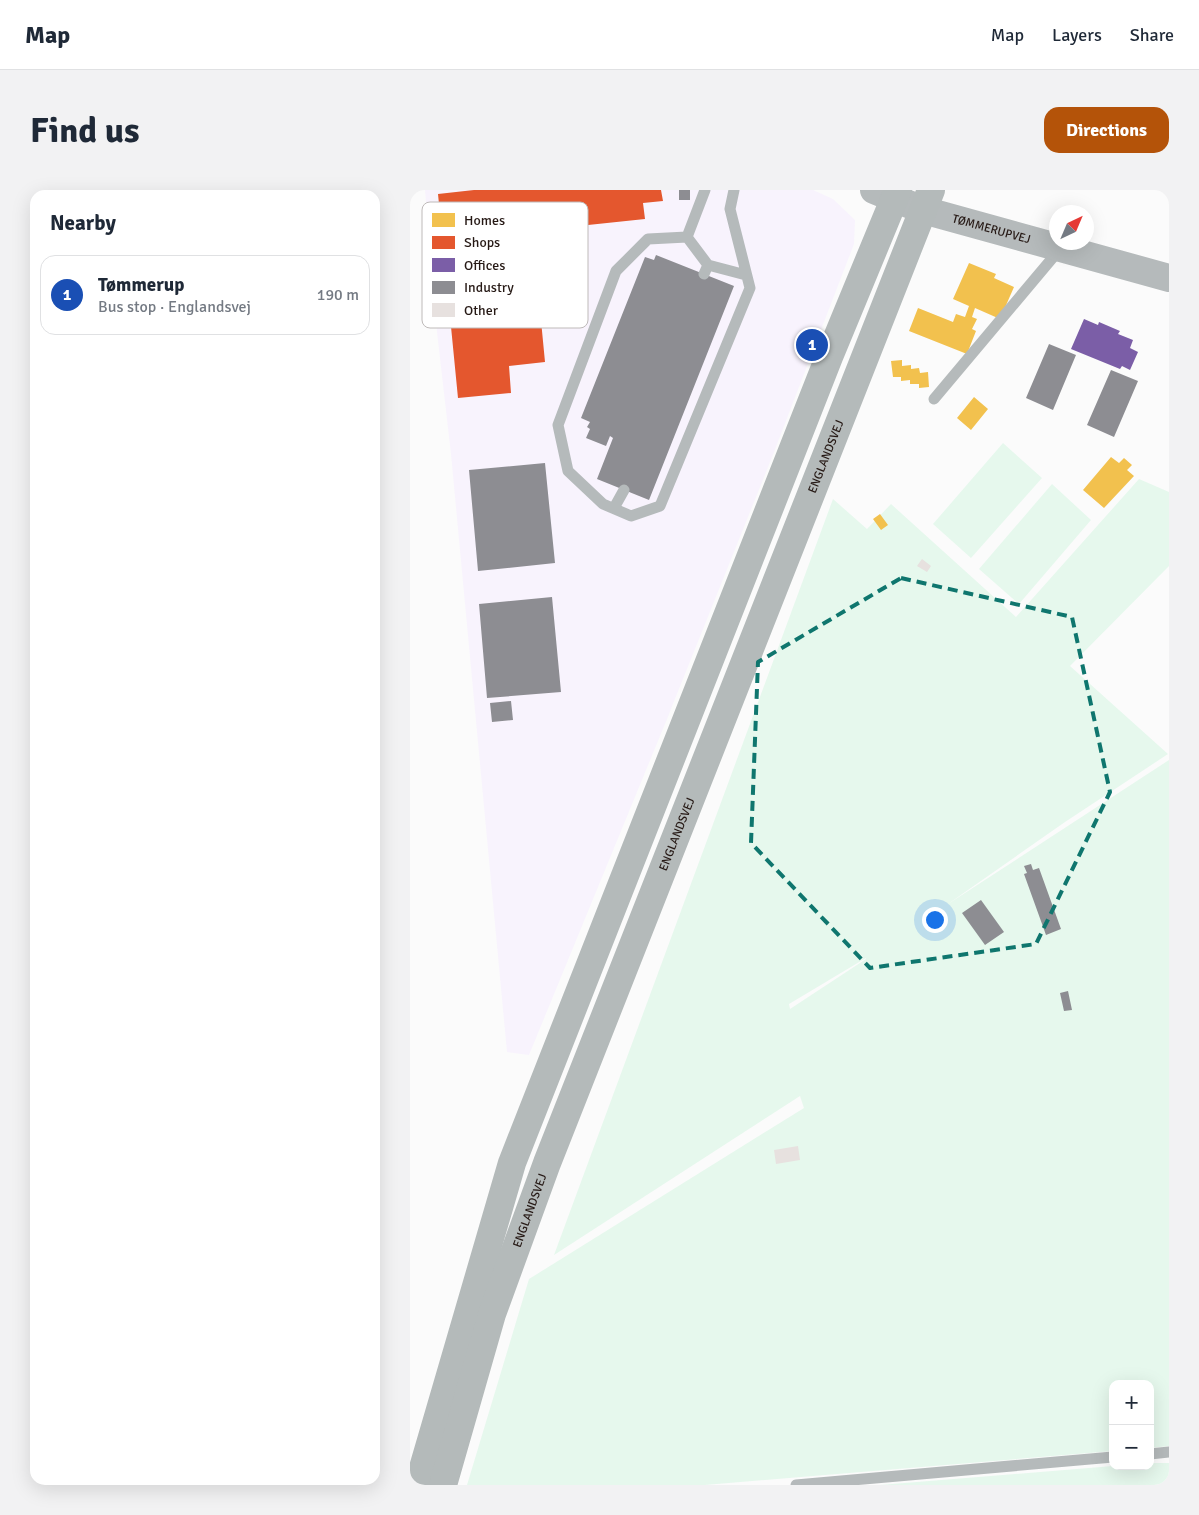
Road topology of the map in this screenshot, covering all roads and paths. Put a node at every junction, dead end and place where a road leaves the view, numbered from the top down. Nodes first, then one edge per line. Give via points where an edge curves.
1 (705, 190) edge
2 (734, 190) edge
3 (888, 193) edge
4 (927, 200) edge
5 (687, 237) junction
6 (1049, 245) edge
7 (1059, 250) edge
8 (1064, 250) edge
9 (746, 274) junction
10 (1169, 278) edge
11 (934, 399) dead end
12 (624, 490) dead end
13 (614, 508) junction
14 (1169, 1452) edge
15 (1154, 1454) edge
16 (1109, 1457) edge
17 (418, 1485) edge
18 (443, 1485) edge
19 (796, 1485) edge

1 - 5 lane
2 - 9 lane via 730,209
3 - 4 street, TØMMERUPVEJ
3 - 17 main road via 829,357 512,1164
4 - 6 street, TØMMERUPVEJ
4 - 18 main road, ENGLANDSVEJ via 548,1163 492,1314
5 - 9 lane via 706,269
5 - 13 lane via 648,239 616,271 558,425 568,470 603,504
7 - 11 lane
8 - 10 street, TØMMERUPVEJ
9 - 13 lane via 750,288 660,506 630,516
12 - 13 lane
14 - 15 lane
16 - 19 lane

